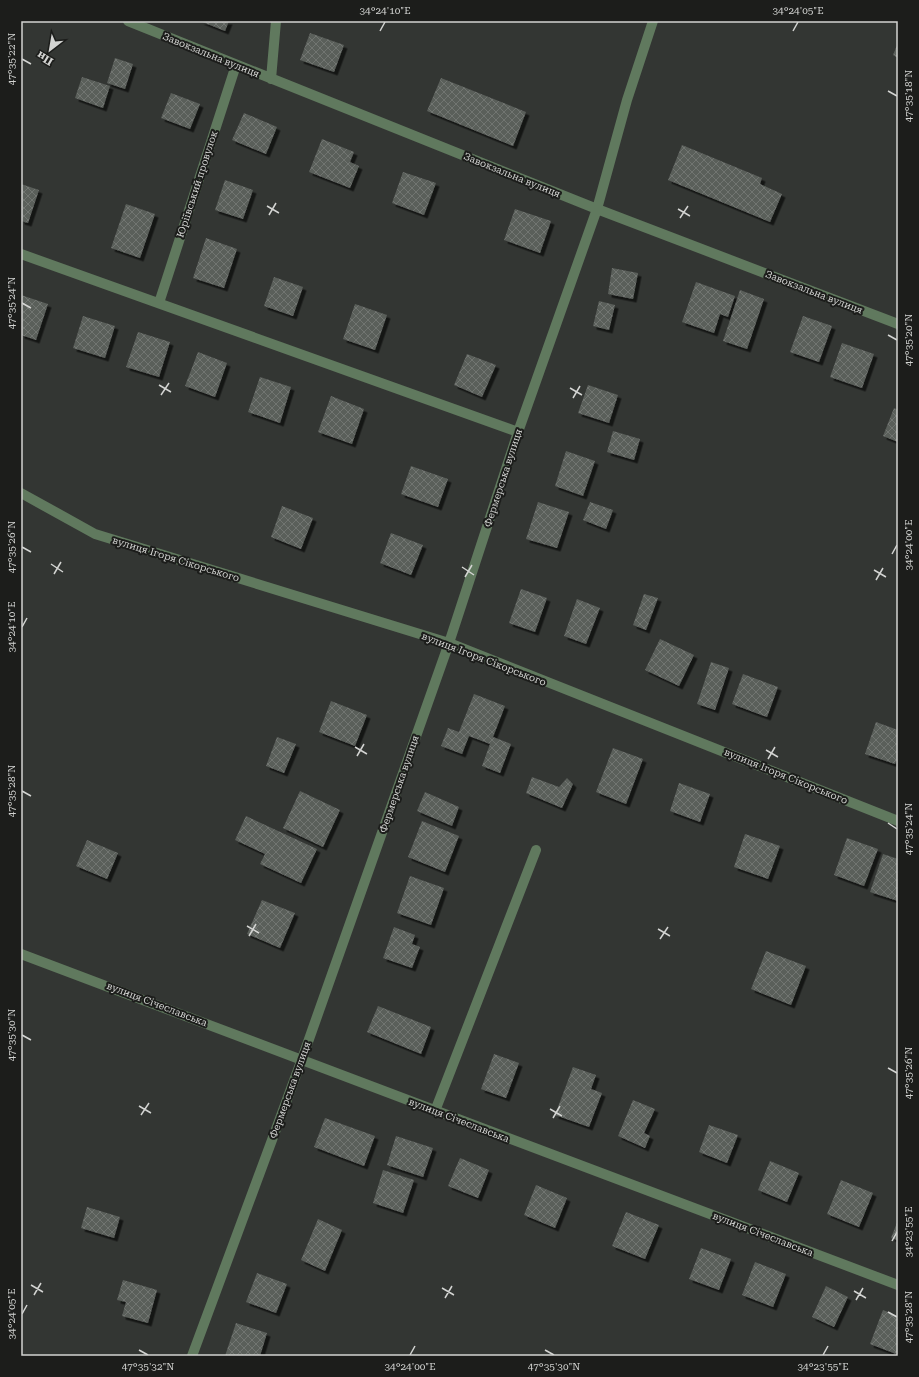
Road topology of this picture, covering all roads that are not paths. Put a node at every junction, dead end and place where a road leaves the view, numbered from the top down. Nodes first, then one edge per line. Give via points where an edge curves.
1 (128, 21) edge
2 (276, 21) edge
3 (653, 21) edge
4 (236, 65) junction
5 (271, 79) junction
6 (597, 209) junction
7 (21, 254) edge
8 (159, 303) junction
9 (898, 324) edge
10 (518, 432) junction
11 (21, 493) edge
12 (449, 644) junction
13 (898, 821) edge
14 (536, 850) dead end
15 (21, 954) edge
16 (302, 1059) junction
17 (435, 1111) junction
18 (898, 1285) edge
19 (192, 1356) edge

1 - 4 street, Завокзальна вулиця
2 - 5 street
3 - 6 street, Фермерська вулиця via 627,100
4 - 5 street, Завокзальна вулиця
4 - 8 street, Юріївський провулок
5 - 6 street, Завокзальна вулиця
6 - 9 street, Завокзальна вулиця
6 - 10 street, Фермерська вулиця
7 - 8 street
8 - 10 street
10 - 12 street, Фермерська вулиця
11 - 12 street, вулиця Ігоря Сікорського via 95,534
12 - 13 street, вулиця Ігоря Сікорського
12 - 16 street, Фермерська вулиця
14 - 17 street
15 - 16 street, вулиця Січеславська
16 - 17 street, вулиця Січеславська
16 - 19 street, Фермерська вулиця
17 - 18 street, вулиця Січеславська

